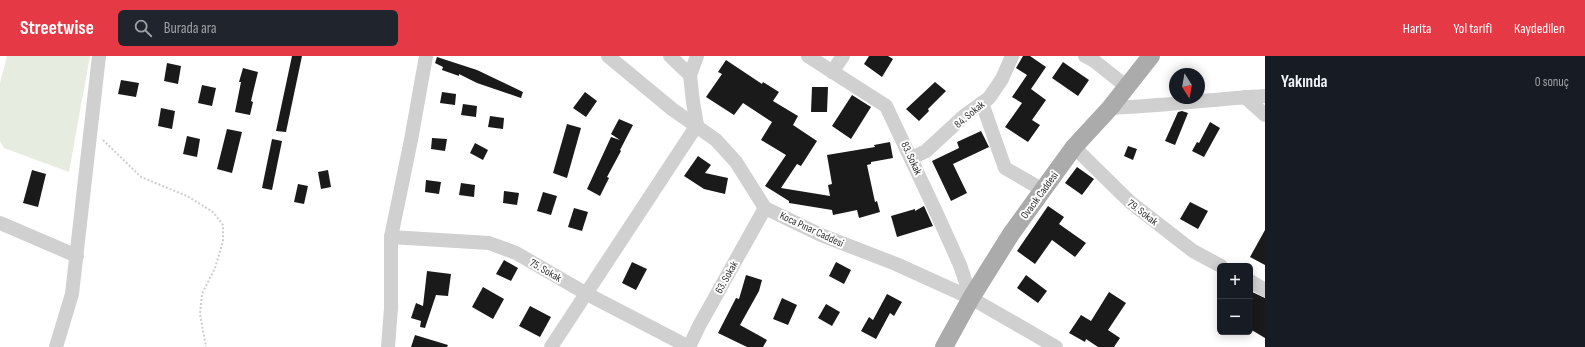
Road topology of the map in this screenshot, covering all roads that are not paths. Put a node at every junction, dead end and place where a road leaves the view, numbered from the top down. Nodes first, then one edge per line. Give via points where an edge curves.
1 (99, 56) edge
2 (426, 56) edge
3 (608, 56) edge
4 (670, 56) edge
5 (698, 56) edge
6 (808, 56) edge
7 (843, 56) edge
8 (1012, 56) edge
9 (1085, 56) edge
10 (1151, 56) edge
11 (832, 72) junction
12 (690, 75) junction
13 (1127, 87) junction
14 (1265, 96) edge
15 (1245, 97) junction
16 (982, 103) junction
17 (1110, 108) junction
18 (1265, 115) edge
19 (697, 125) junction
20 (1074, 147) junction
21 (912, 158) junction
22 (1043, 190) junction
23 (765, 208) junction
24 (0, 223) edge
25 (391, 237) junction
26 (77, 256) junction
27 (1217, 264) edge
28 (1253, 283) edge
29 (1265, 290) edge
30 (587, 294) junction
31 (971, 298) junction
32 (56, 347) edge
33 (388, 347) edge
34 (551, 347) edge
35 (689, 347) edge
36 (944, 347) edge
37 (1056, 347) edge

1 - 26 street
2 - 25 street
3 - 19 street via 672,109
4 - 12 street
5 - 12 street
6 - 11 street, 83. Sokak
7 - 11 street
8 - 16 street, 84. Sokak via 1002,79 989,98
9 - 13 street
10 - 13 main road, Ovacık Caddesi
11 - 21 street, 83. Sokak via 886,106
12 - 19 street
13 - 17 main road, Ovacık Caddesi
14 - 15 street
15 - 17 street via 1151,107
15 - 18 street
16 - 21 street, 84. Sokak via 926,150
16 - 22 street via 1005,168
17 - 20 main road, Ovacık Caddesi
19 - 23 street via 716,140 736,162
19 - 30 street
20 - 22 main road, Ovacık Caddesi
20 - 27 street, 79. Sokak via 1130,202 1193,251
21 - 31 street, 83. Sokak via 960,265
22 - 31 main road, Ovacık Caddesi via 1011,234
23 - 31 street, Koca Pınar Caddesi via 821,235 896,264
23 - 35 street, 63. Sokak
24 - 26 street
25 - 30 street, 75. Sokak via 489,243 543,267
25 - 33 street
26 - 32 street via 72,294
28 - 29 street
30 - 34 street
30 - 35 street, 75. Sokak
31 - 36 main road, Ovacık Caddesi
31 - 37 street, Koca Pınar Caddesi

